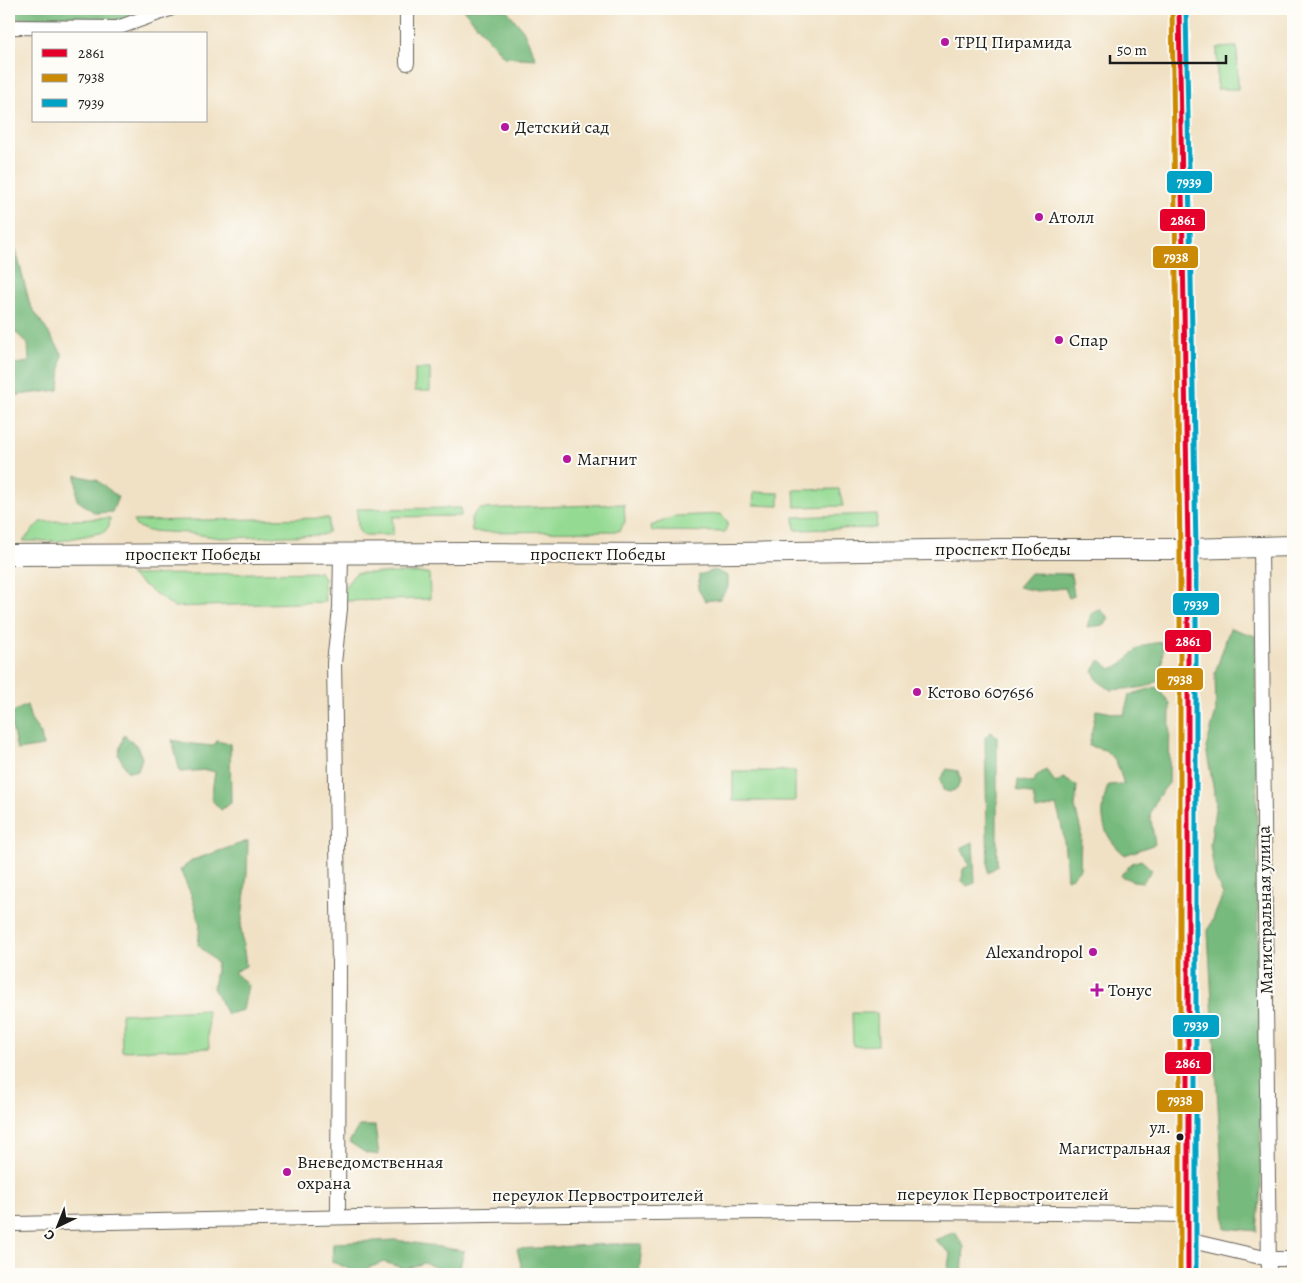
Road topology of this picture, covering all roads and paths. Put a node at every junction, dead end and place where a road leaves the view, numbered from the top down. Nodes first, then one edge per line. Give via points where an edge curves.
1 (170, 9) edge
2 (407, 9) edge
3 (1179, 9) edge
4 (9, 28) edge
5 (407, 63) dead end
6 (1261, 546) junction
7 (1293, 546) edge
8 (1188, 549) junction
9 (341, 553) junction
10 (9, 555) edge
11 (1187, 1214) junction
12 (338, 1217) junction
13 (9, 1224) edge
14 (1187, 1240) junction
15 (1269, 1259) junction
16 (1293, 1259) edge
17 (1188, 1274) edge
18 (1269, 1274) edge

1 - 4 street via 116,28
2 - 5 street
3 - 8 street
6 - 7 street, проспект Победы
6 - 8 street, проспект Победы
6 - 15 street, Магистральная улица
8 - 9 street, проспект Победы via 1002,548 661,554
8 - 11 street
9 - 10 street, проспект Победы
9 - 12 street via 340,609 334,663 339,963
11 - 12 street, переулок Первостроителей via 1014,1211
11 - 14 street
12 - 13 street, переулок Первостроителей
14 - 15 street
14 - 17 street
15 - 16 street
15 - 18 street, Магистральная улица

